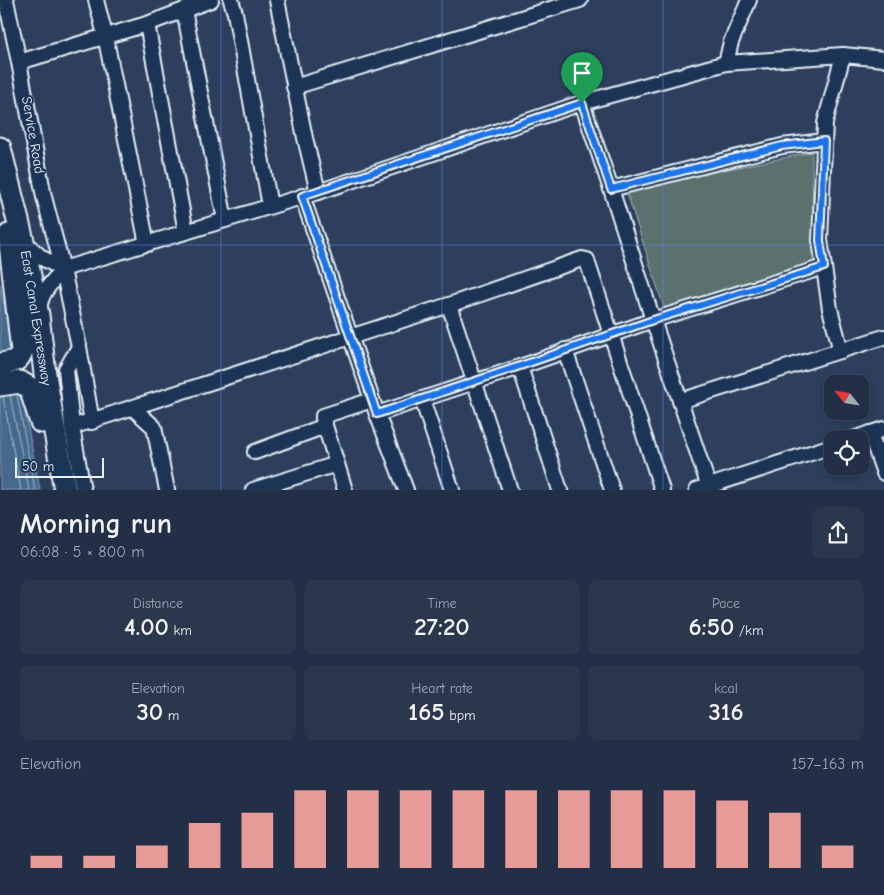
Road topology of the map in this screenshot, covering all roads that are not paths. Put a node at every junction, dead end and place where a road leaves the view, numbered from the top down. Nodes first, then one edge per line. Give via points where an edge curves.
1 (6, 0) edge
2 (96, 0) edge
3 (211, 0) edge
4 (232, 0) edge
5 (277, 0) edge
6 (580, 0) edge
7 (749, 0) edge
8 (184, 10) junction
9 (147, 24) junction
10 (106, 35) junction
11 (843, 55) junction
12 (884, 59) edge
13 (19, 62) junction
14 (726, 63) junction
15 (294, 87) junction
16 (582, 103) junction
17 (824, 141) junction
18 (0, 148) edge
19 (0, 161) edge
20 (611, 189) junction
21 (318, 192) junction
22 (302, 196) junction
23 (270, 206) junction
24 (225, 220) junction
25 (186, 232) junction
26 (23, 241) junction
27 (147, 244) junction
28 (824, 267) junction
29 (63, 269) junction
30 (449, 305) junction
31 (38, 315) junction
32 (653, 320) junction
33 (611, 335) junction
34 (350, 336) junction
35 (884, 337) edge
36 (79, 347) junction
37 (564, 350) junction
38 (841, 351) junction
39 (8, 362) edge
40 (520, 366) junction
41 (474, 381) junction
42 (10, 384) edge
43 (422, 398) junction
44 (372, 400) junction
45 (680, 401) junction
46 (133, 408) junction
47 (377, 414) junction
48 (92, 422) junction
49 (325, 426) junction
50 (72, 427) junction
51 (884, 429) edge
52 (870, 433) joint
53 (824, 449) edge
54 (255, 452) dead end
55 (337, 464) junction
56 (884, 473) edge
57 (705, 489) edge
58 (58, 490) edge
59 (65, 490) edge
60 (83, 490) edge
61 (167, 490) edge
62 (253, 490) edge
63 (344, 490) edge
64 (406, 490) edge
65 (452, 490) edge
66 (510, 490) edge
67 (560, 490) edge
68 (612, 490) edge
69 (662, 490) edge

1 - 13 street, Service Road
2 - 10 street
3 - 8 street
4 - 23 street
5 - 15 street
6 - 15 street
7 - 14 street via 731,42
8 - 9 street
8 - 24 street
9 - 10 street
9 - 25 street
10 - 13 street
10 - 27 street
11 - 12 street
11 - 14 street
11 - 17 street via 825,123
13 - 29 street, Service Road via 44,197
14 - 16 street
15 - 21 street
16 - 20 street
16 - 21 street
17 - 20 street via 782,146
17 - 28 street via 820,240
18 - 26 main road, East Canal Expressway
19 - 39 main road via 22,344 20,357
20 - 32 street
21 - 22 street
22 - 23 street
22 - 34 street
23 - 24 street
24 - 25 street
25 - 27 street
26 - 29 street via 42,258
26 - 31 main road, East Canal Expressway
27 - 29 street
28 - 32 street
28 - 38 street
29 - 31 street via 45,290
29 - 36 street, Service Road
30 - 33 street via 582,259 587,260
30 - 34 street
30 - 41 street
31 - 59 main road, East Canal Expressway
32 - 33 street
32 - 45 street
33 - 37 street
33 - 69 street
34 - 44 street
34 - 46 street
35 - 38 street
36 - 48 street, Service Road
36 - 50 street via 66,369
37 - 40 street
37 - 68 street
38 - 45 street
40 - 41 street
40 - 67 street
41 - 43 street
41 - 66 street
42 - 58 main road via 30,388 34,394
43 - 47 street
43 - 65 street
44 - 47 street
44 - 49 street via 324,416
45 - 57 street
46 - 48 street
46 - 61 street via 154,427
47 - 64 street
48 - 50 street
49 - 54 street
49 - 55 street
50 - 60 street
51 - 52 street
52 - 56 street
53 - 57 street
55 - 62 street
55 - 63 street

